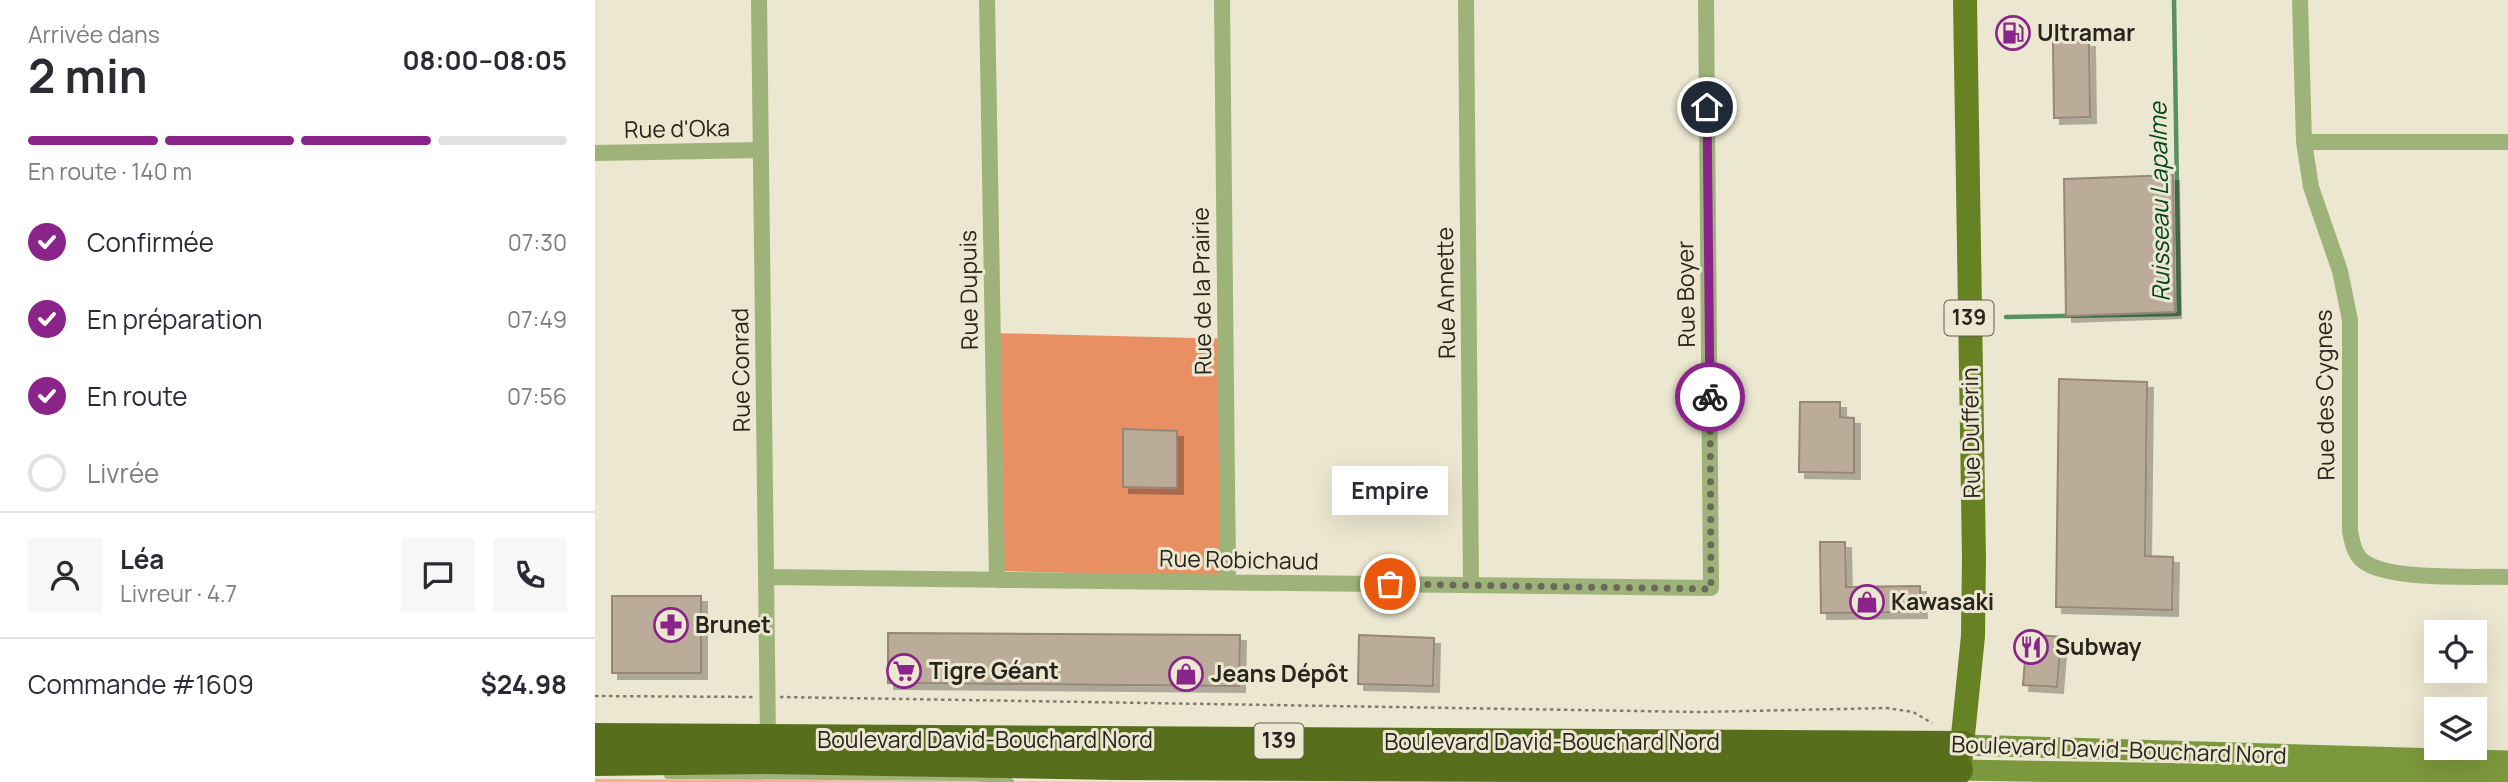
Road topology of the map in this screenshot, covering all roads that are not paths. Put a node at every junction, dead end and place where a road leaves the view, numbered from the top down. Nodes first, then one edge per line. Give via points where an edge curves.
1 (759, 0) edge
2 (987, 0) edge
3 (1222, 0) edge
4 (1466, 0) edge
5 (1706, 0) edge
6 (1965, 0) edge
7 (2300, 0) edge
8 (2304, 142) junction
9 (2508, 142) edge
10 (761, 150) junction
11 (595, 153) edge
12 (766, 576) junction
13 (2508, 577) edge
14 (997, 580) junction
15 (1228, 582) junction
16 (1471, 585) junction
17 (1711, 589) joint
18 (595, 737) edge
19 (768, 738) junction
20 (1549, 743) junction
21 (1419, 752) dead end
22 (2508, 761) edge
23 (595, 762) edge
24 (1960, 766) edge
25 (1838, 768) junction
26 (595, 769) edge
27 (635, 772) dead end
28 (662, 774) dead end
29 (2508, 779) edge
30 (1010, 782) edge
31 (1885, 782) edge

1 - 10 street, Rue Conrad
2 - 14 street, Rue Dupuis
3 - 15 street, Rue de la Prairie
4 - 16 street, Rue Annette
5 - 17 street, Rue Boyer
6 - 24 main road, Rue Dufferin / 139 via 1974,570 1973,636
7 - 8 street, Rue des Cygnes
8 - 9 street
8 - 13 street, Rue des Cygnes via 2311,187 2340,271 2350,320 2350,531 2354,548 2362,561 2413,575
10 - 11 street, Rue d'Oka
10 - 12 street, Rue Conrad
12 - 14 street, Rue Robichaud
12 - 19 street, Rue Conrad
14 - 15 street, Rue Robichaud
15 - 16 street, Rue Robichaud
16 - 17 street, Rue Robichaud
18 - 19 highway, Boulevard David-Bouchard Nord / 139
19 - 20 highway, Boulevard David-Bouchard Nord / 139
20 - 21 lane
20 - 24 highway, Boulevard David-Bouchard Nord / 139
22 - 24 street, Boulevard David-Bouchard Nord
23 - 25 highway, Boulevard David-Bouchard Nord / 139
24 - 25 highway, Boulevard David-Bouchard Nord / 139
24 - 29 street, Boulevard David-Bouchard Nord
25 - 31 highway
26 - 27 lane
28 - 30 lane via 975,777

